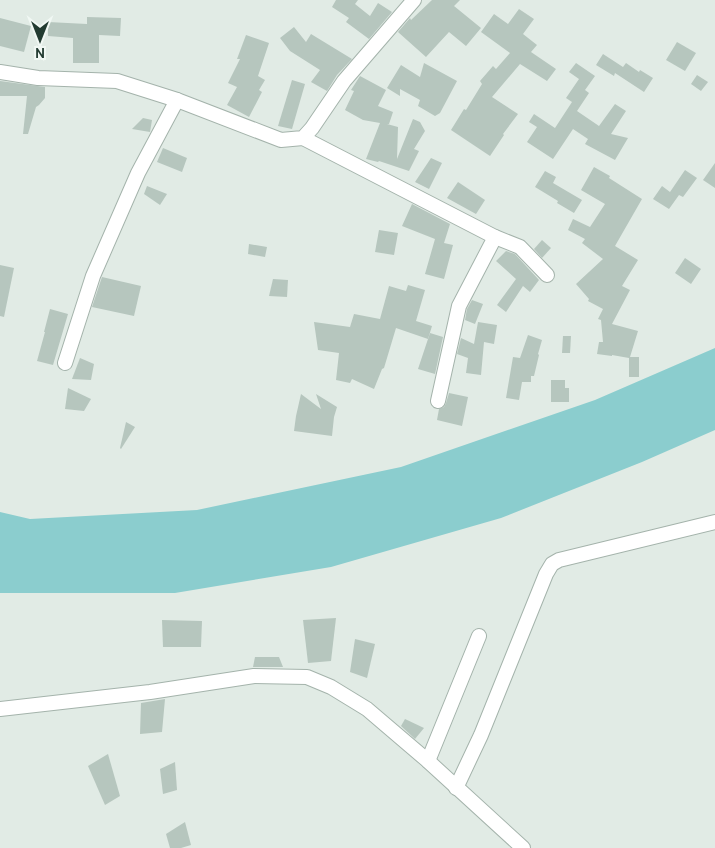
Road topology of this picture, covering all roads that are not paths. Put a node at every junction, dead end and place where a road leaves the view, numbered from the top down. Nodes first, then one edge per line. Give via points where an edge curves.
1 (414, 0) edge
2 (0, 72) edge
3 (177, 100) junction
4 (303, 138) junction
5 (495, 237) junction
6 (547, 275) dead end
7 (65, 363) dead end
8 (438, 401) dead end
9 (715, 522) edge
10 (479, 636) dead end
11 (0, 709) edge
12 (428, 761) junction
13 (456, 788) junction
14 (523, 848) edge

1 - 4 street via 344,82
2 - 3 street via 38,78 118,81
3 - 4 street via 281,140
3 - 7 street via 138,173 93,276
4 - 5 street
5 - 6 street via 520,247
5 - 8 street via 459,306
9 - 13 street via 552,564
10 - 12 street
11 - 12 street via 254,676 307,677 367,709
12 - 13 street
13 - 14 street

